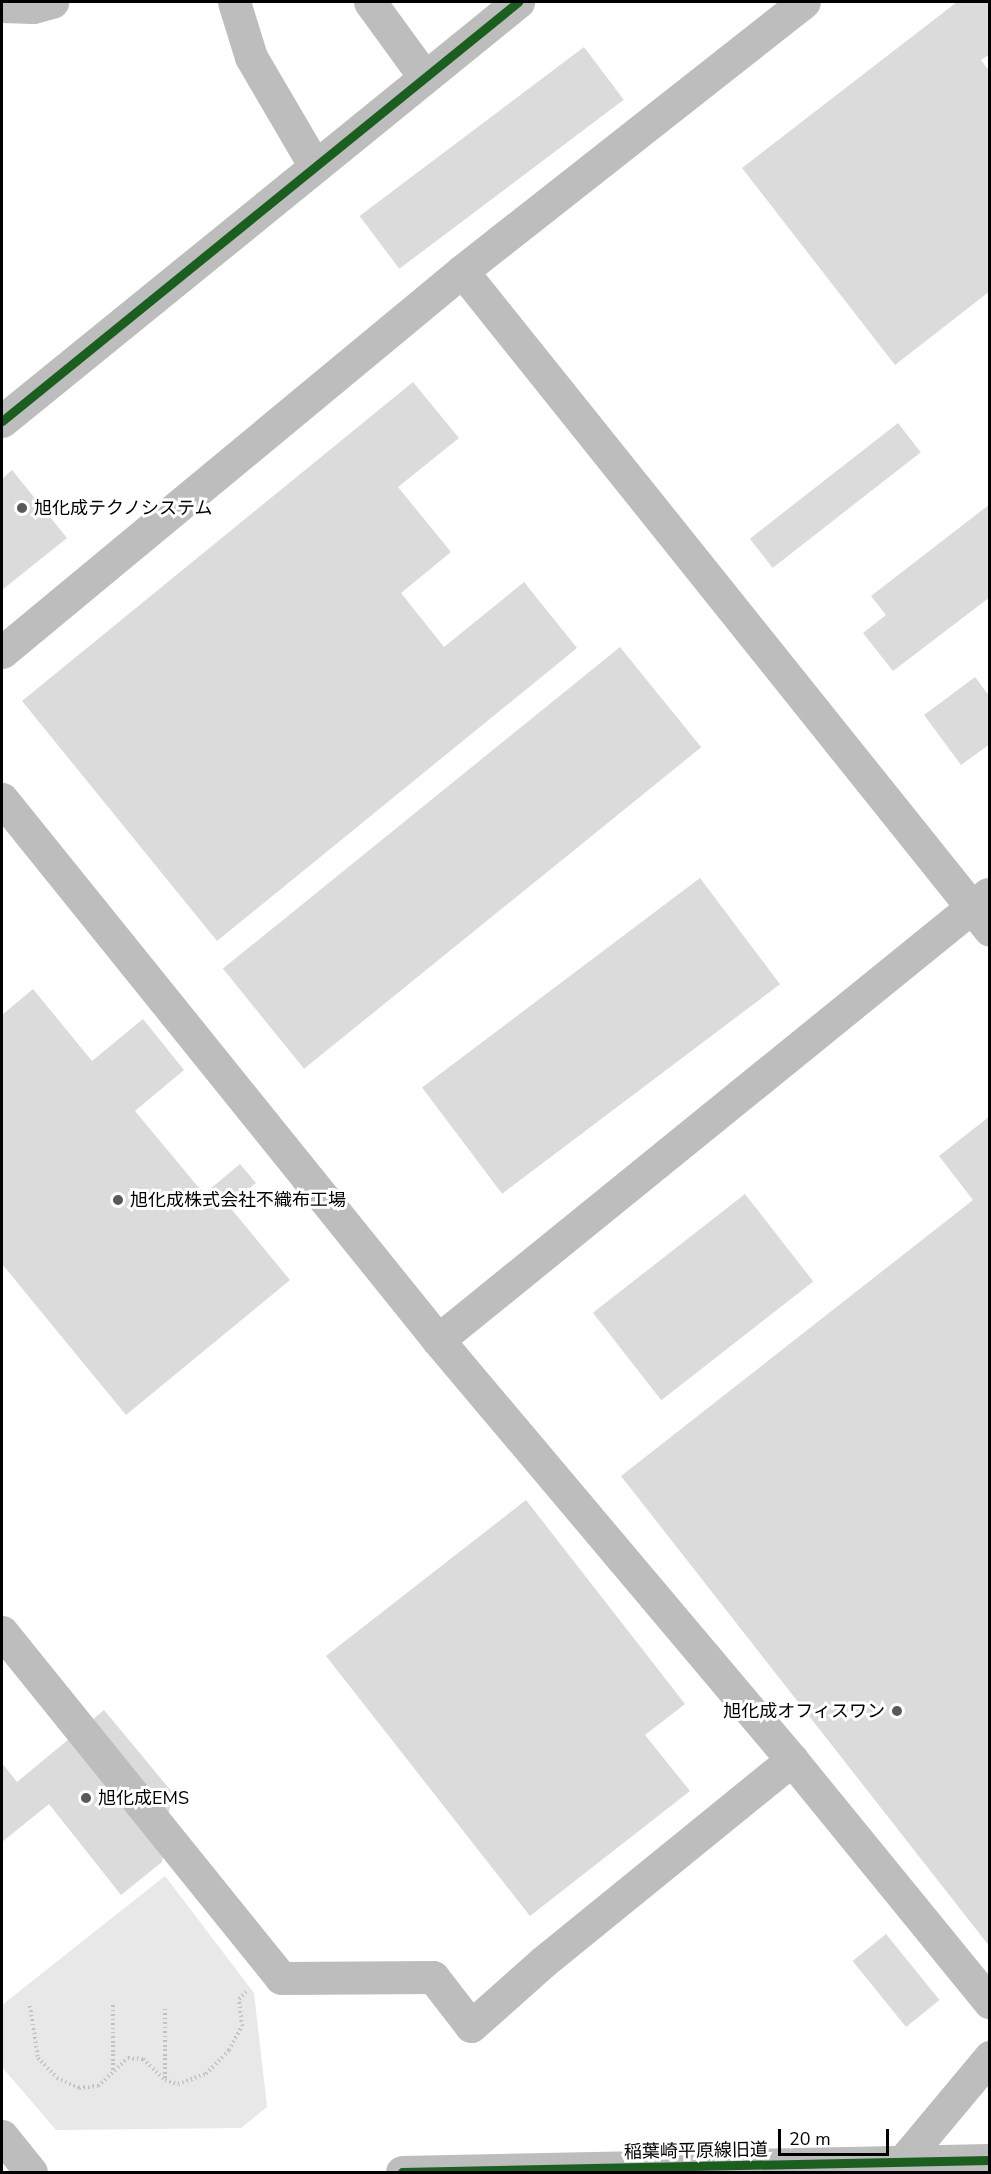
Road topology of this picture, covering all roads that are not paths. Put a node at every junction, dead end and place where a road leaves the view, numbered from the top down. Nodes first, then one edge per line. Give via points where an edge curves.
1 (52, 2) edge
2 (234, 2) edge
3 (370, 2) edge
4 (518, 2) edge
5 (804, 2) edge
6 (2, 6) edge
7 (423, 75) junction
8 (314, 165) junction
9 (462, 271) junction
10 (2, 421) edge
11 (2, 652) edge
12 (2, 799) edge
13 (984, 910) edge
14 (438, 1340) junction
15 (2, 1632) edge
16 (792, 1760) junction
17 (990, 2003) edge
18 (990, 2057) edge
19 (2, 2136) edge
20 (990, 2160) edge
21 (903, 2161) junction
22 (809, 2169) edge
23 (499, 2171) edge
24 (31, 2172) edge
25 (402, 2172) edge

1 - 6 street via 33,7
2 - 8 street via 252,57
3 - 7 street
4 - 7 street
5 - 9 street
7 - 8 street
8 - 10 street
9 - 11 street
9 - 13 street
12 - 14 street
13 - 14 street
14 - 16 street
15 - 16 street via 281,1978 433,1977 471,2026 543,1962
16 - 17 street
18 - 21 street
19 - 24 street
20 - 21 street, 稲葉崎平原線旧道
21 - 22 street, 稲葉崎平原線旧道
22 - 23 street, 稲葉崎平原線旧道
23 - 25 street, 稲葉崎平原線旧道

